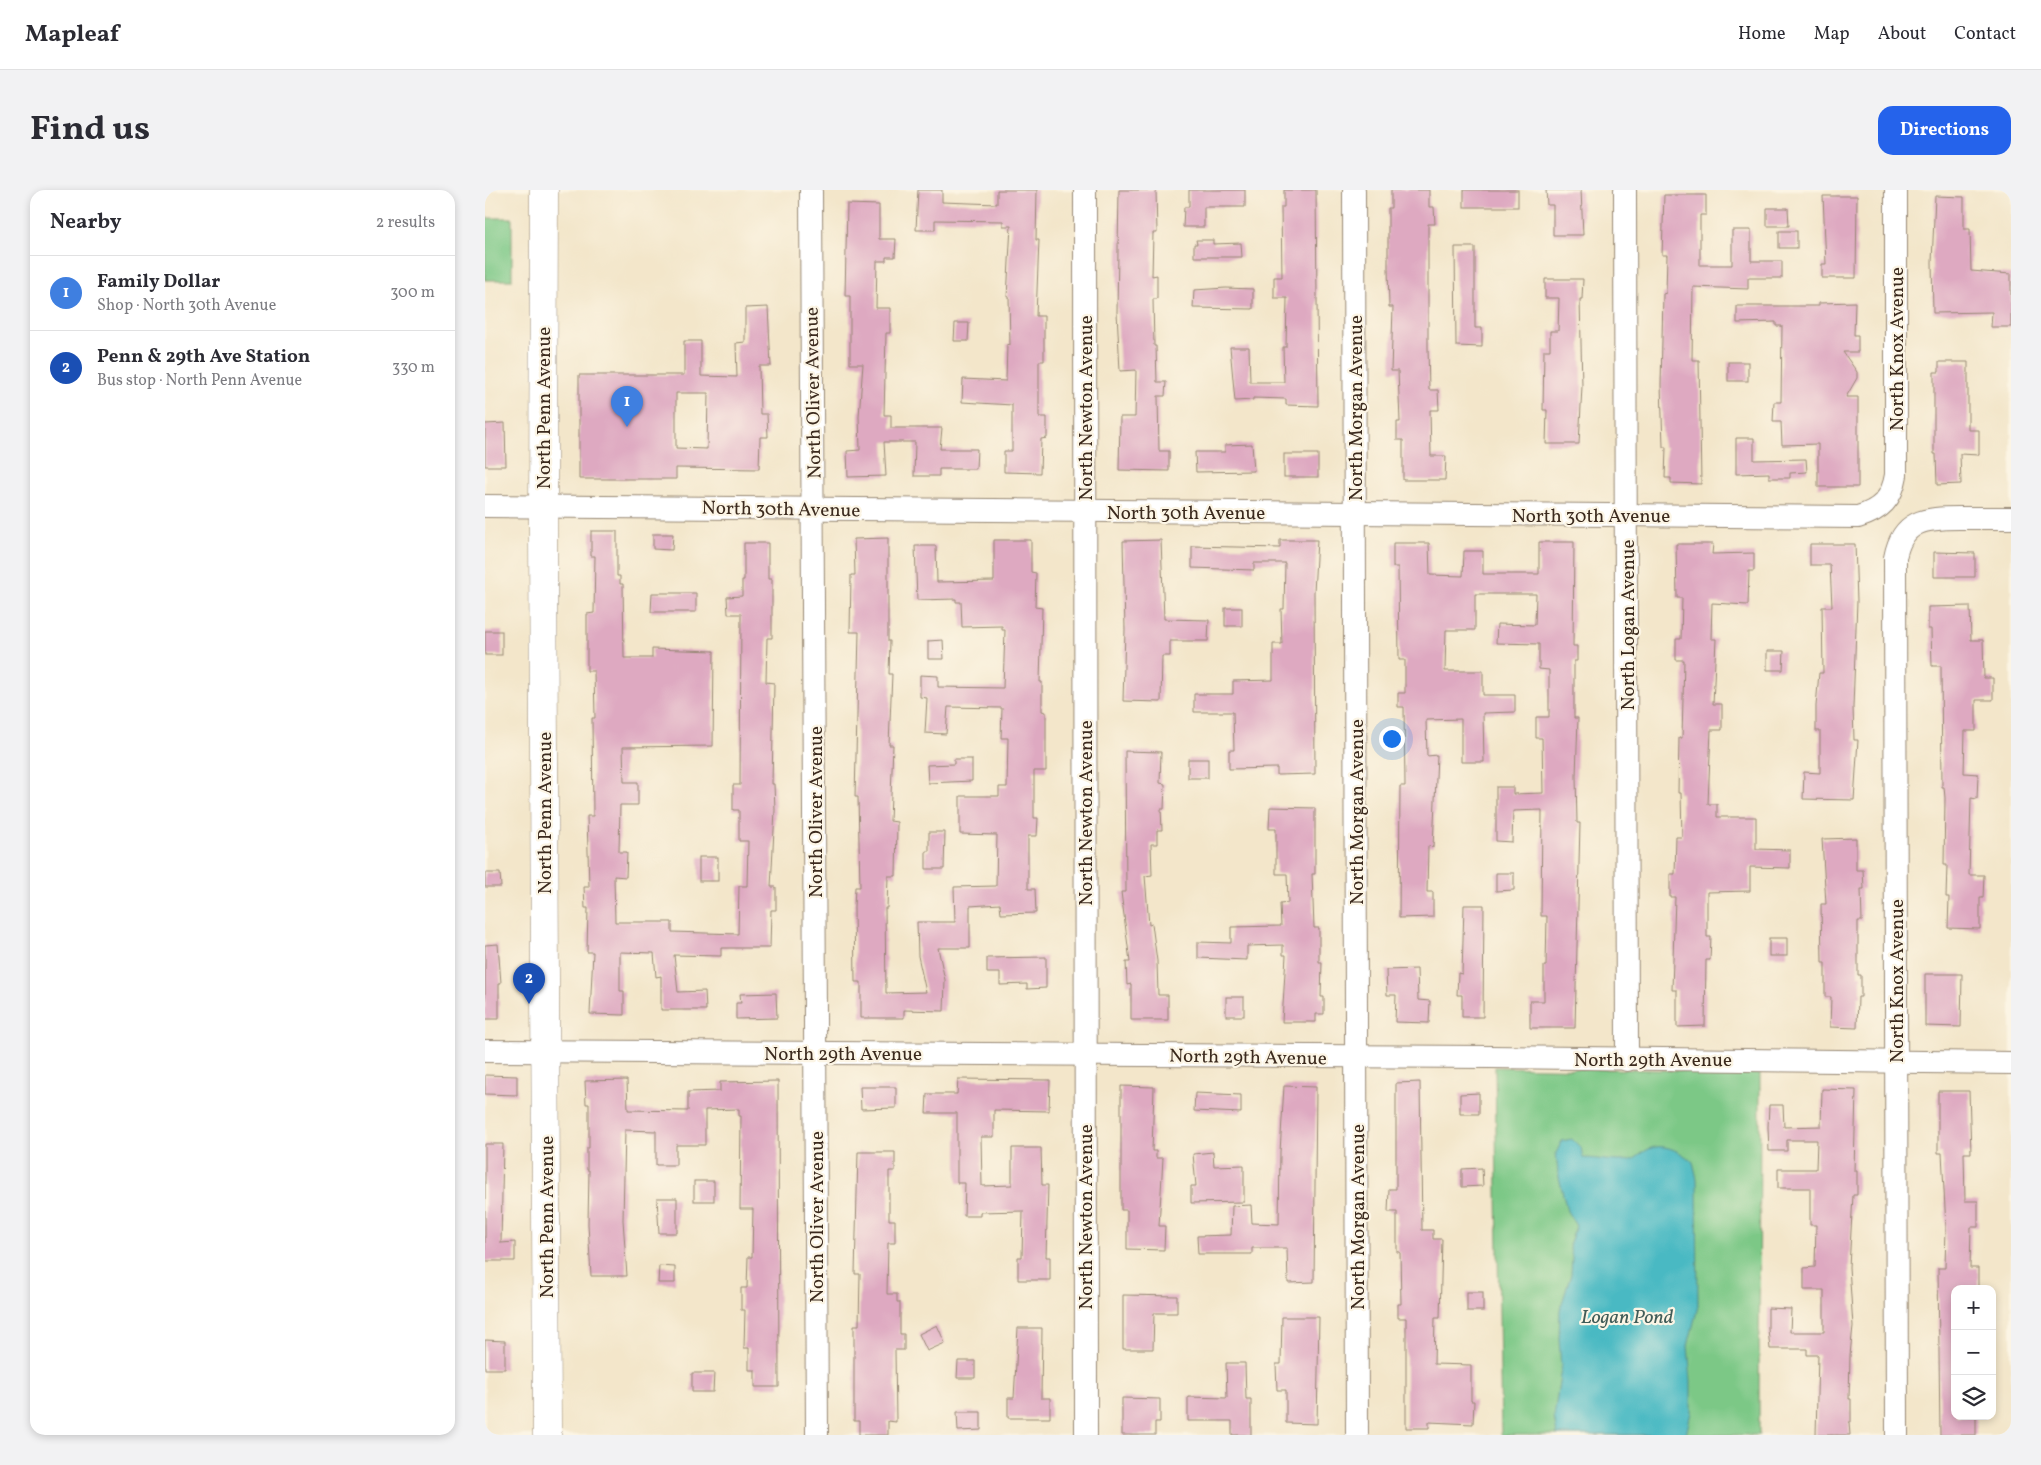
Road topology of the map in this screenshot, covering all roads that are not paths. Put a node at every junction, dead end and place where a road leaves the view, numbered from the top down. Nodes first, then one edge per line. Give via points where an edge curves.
1 (544, 190) edge
2 (811, 190) edge
3 (1085, 190) edge
4 (1354, 190) edge
5 (1625, 190) edge
6 (1896, 190) edge
7 (1883, 505) joint
8 (485, 506) edge
9 (543, 506) junction
10 (814, 508) junction
11 (1085, 511) junction
12 (1356, 512) junction
13 (1627, 515) junction
14 (2011, 518) edge
15 (485, 1051) edge
16 (546, 1051) junction
17 (816, 1053) junction
18 (1085, 1054) junction
19 (1357, 1057) junction
20 (1627, 1060) junction
21 (1897, 1061) junction
22 (2011, 1063) edge
23 (547, 1435) edge
24 (817, 1435) edge
25 (1086, 1435) edge
26 (1357, 1435) edge
27 (1897, 1435) edge

1 - 9 main road, North Penn Avenue
2 - 10 street, North Oliver Avenue
3 - 11 street, North Newton Avenue
4 - 12 street, North Morgan Avenue
5 - 13 street, North Logan Avenue
6 - 7 street, North Knox Avenue via 1895,475 1893,490
7 - 13 street, North 30th Avenue via 1867,515 1849,518
8 - 9 street, North 30th Avenue
9 - 10 street, North 30th Avenue
9 - 16 main road, North Penn Avenue
10 - 11 street, North 30th Avenue
10 - 17 street, North Oliver Avenue
11 - 12 street, North 30th Avenue
11 - 18 street, North Newton Avenue
12 - 13 street, North 30th Avenue
12 - 19 street, North Morgan Avenue
13 - 20 street, North Logan Avenue
14 - 21 street, North Knox Avenue via 1926,519 1907,530 1898,544 1895,558
15 - 16 street, North 29th Avenue
16 - 17 street, North 29th Avenue
16 - 23 main road, North Penn Avenue
17 - 18 street, North 29th Avenue
17 - 24 street, North Oliver Avenue
18 - 19 street, North 29th Avenue
18 - 25 street, North Newton Avenue
19 - 20 street, North 29th Avenue
19 - 26 street, North Morgan Avenue
20 - 21 street, North 29th Avenue
21 - 22 street, North 29th Avenue
21 - 27 street, North Knox Avenue

